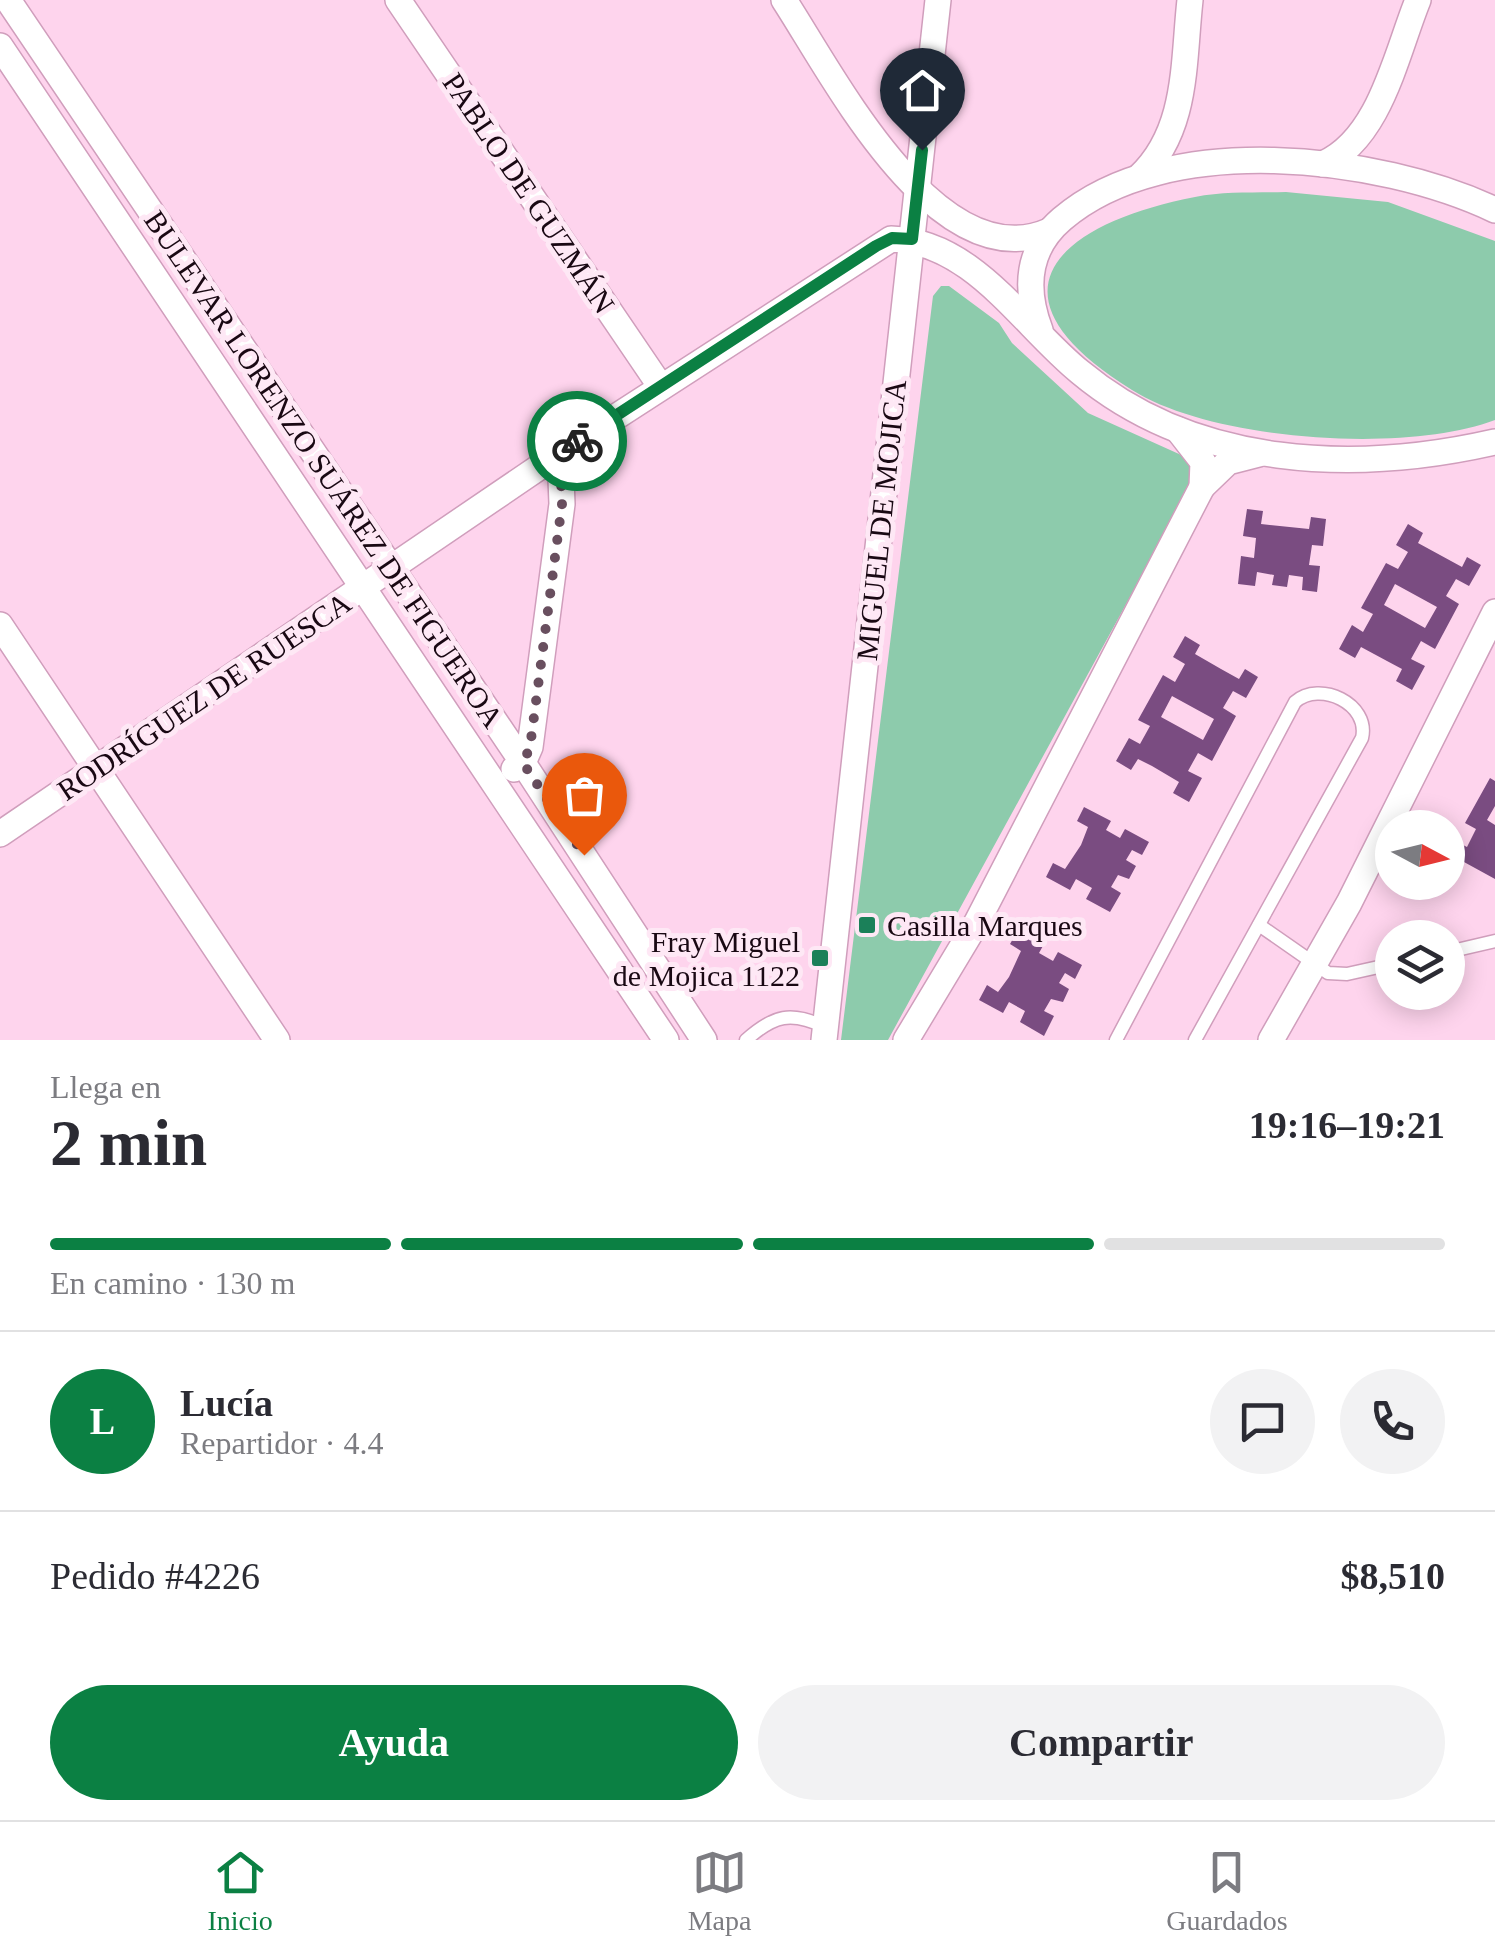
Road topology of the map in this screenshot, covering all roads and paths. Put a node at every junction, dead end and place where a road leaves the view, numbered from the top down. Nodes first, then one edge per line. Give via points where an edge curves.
1 (8, 0) edge
2 (398, 0) edge
3 (784, 0) edge
4 (938, 0) edge
5 (1190, 0) edge
6 (1418, 0) edge
7 (0, 46) edge
8 (1177, 118) junction
9 (1366, 126) junction
10 (1230, 163) junction
11 (1323, 164) junction
12 (1398, 178) junction
13 (1135, 180) junction
14 (917, 187) junction
15 (1495, 210) edge
16 (1049, 231) junction
17 (912, 239) junction
18 (1043, 337) junction
19 (661, 387) junction
20 (1178, 430) junction
21 (1495, 442) edge
22 (1266, 452) junction
23 (560, 453) junction
24 (1202, 487) junction
25 (390, 571) junction
26 (362, 590) junction
27 (1495, 612) edge
28 (0, 625) edge
29 (523, 763) junction
30 (96, 769) junction
31 (493, 784) junction
32 (0, 834) edge
33 (1259, 925) junction
34 (1495, 941) edge
35 (1465, 948) edge
36 (1316, 960) junction
37 (1375, 967) edge
38 (825, 1033) edge
39 (277, 1040) edge
40 (666, 1040) edge
41 (704, 1040) edge
42 (746, 1040) edge
43 (906, 1040) edge
44 (1116, 1040) edge
45 (1195, 1040) edge
46 (1271, 1040) edge

1 - 25 street, BULEVAR LORENZO SUÁREZ DE FIGUEROA
2 - 19 street, PABLO DE GUZMÁN
3 - 14 street via 888,157
4 - 14 street, MIGUEL DE MOJICA
5 - 8 street
6 - 9 street
7 - 26 street, BULEVAR LORENZO SUÁREZ DE FIGUEROA
8 - 10 street via 1189,148
8 - 13 street via 1164,151
9 - 11 street via 1344,153
9 - 12 street via 1377,164
10 - 11 street
10 - 13 street
11 - 12 street
12 - 15 street
13 - 16 street via 1075,208
14 - 16 street via 980,234 1018,241
14 - 17 street, MIGUEL DE MOJICA
16 - 18 street via 1032,258 1030,279
17 - 18 street via 960,262
17 - 19 street, RODRÍGUEZ DE RUESCA via 876,246
17 - 38 street, MIGUEL DE MOJICA
18 - 20 street via 1081,374
19 - 23 street, RODRÍGUEZ DE RUESCA
20 - 22 street
20 - 24 street via 1204,462
21 - 22 street via 1375,461
22 - 24 street via 1228,462
23 - 25 street, RODRÍGUEZ DE RUESCA
23 - 29 street via 562,504
24 - 43 street via 977,922
25 - 26 street, RODRÍGUEZ DE RUESCA
25 - 29 street, BULEVAR LORENZO SUÁREZ DE FIGUEROA
26 - 30 street, RODRÍGUEZ DE RUESCA
26 - 31 street, BULEVAR LORENZO SUÁREZ DE FIGUEROA
27 - 36 street
28 - 30 street
29 - 31 street
29 - 41 street, BULEVAR LORENZO SUÁREZ DE FIGUEROA
30 - 32 street, RODRÍGUEZ DE RUESCA
30 - 39 street
31 - 40 street, BULEVAR LORENZO SUÁREZ DE FIGUEROA
33 - 36 lane
33 - 44 lane via 1362,738 1358,710 1323,692 1295,702
33 - 45 lane
34 - 35 lane
36 - 37 lane via 1337,975
36 - 46 street
38 - 42 lane via 802,1016 775,1017

